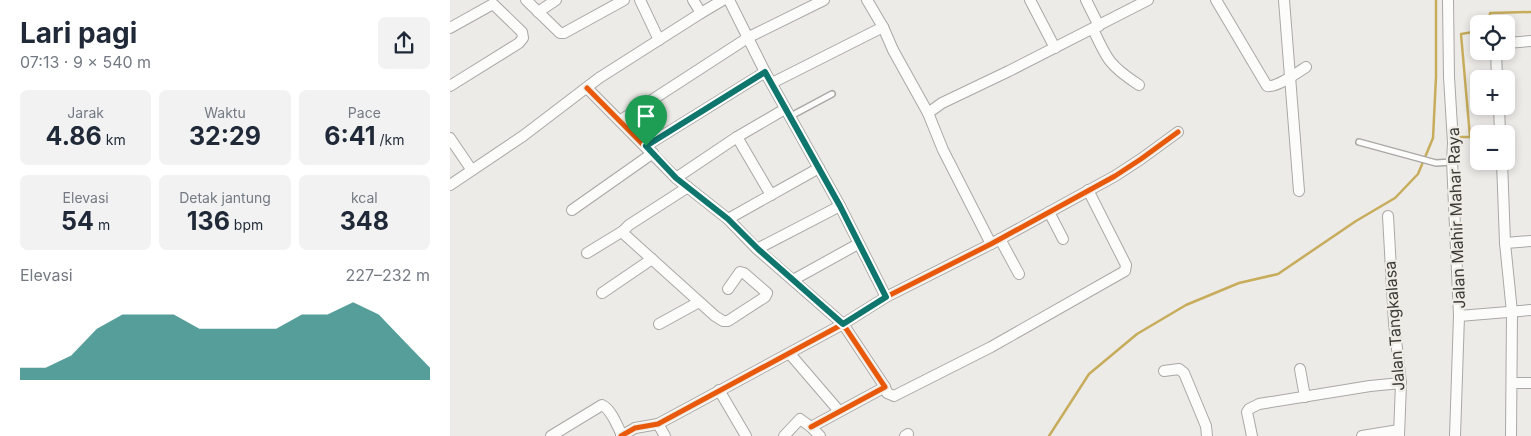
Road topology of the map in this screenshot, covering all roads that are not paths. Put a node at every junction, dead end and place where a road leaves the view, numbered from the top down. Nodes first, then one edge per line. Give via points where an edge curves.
1 (526, 0) edge
2 (556, 0) edge
3 (624, 0) edge
4 (640, 0) edge
5 (693, 0) edge
6 (722, 0) edge
7 (729, 0) edge
8 (824, 0) edge
9 (866, 0) edge
10 (1030, 0) edge
11 (1086, 0) edge
12 (1148, 0) edge
13 (1216, 0) edge
14 (1284, 0) edge
15 (1448, 0) edge
16 (538, 12) junction
17 (701, 13) junction
18 (883, 27) junction
19 (1096, 27) junction
20 (450, 28) edge
21 (749, 38) junction
22 (659, 40) junction
23 (1531, 41) edge
24 (1515, 42) edge
25 (1055, 48) junction
26 (1306, 68) dead end
27 (765, 72) junction
28 (772, 83) junction
29 (1139, 85) dead end
30 (450, 86) edge
31 (587, 88) junction
32 (832, 94) dead end
33 (787, 113) junction
34 (928, 113) junction
35 (621, 120) junction
36 (1178, 132) dead end
37 (450, 138) edge
38 (737, 138) junction
39 (1360, 142) dead end
40 (650, 150) junction
41 (1452, 162) junction
42 (819, 168) junction
43 (471, 169) junction
44 (1502, 170) edge
45 (676, 178) junction
46 (450, 185) edge
47 (688, 187) junction
48 (1088, 190) junction
49 (1299, 191) dead end
50 (771, 195) junction
51 (840, 206) junction
52 (572, 210) dead end
53 (1049, 212) junction
54 (1388, 216) dead end
55 (728, 219) junction
56 (623, 231) junction
57 (1064, 239) dead end
58 (996, 241) junction
59 (1531, 241) edge
60 (1505, 243) junction
61 (858, 244) junction
62 (758, 249) junction
63 (587, 252) dead end
64 (652, 259) junction
65 (1019, 274) dead end
66 (793, 280) junction
67 (728, 289) dead end
68 (602, 293) dead end
69 (886, 297) junction
70 (699, 302) junction
71 (1531, 310) edge
72 (1512, 312) junction
73 (1459, 316) junction
74 (659, 324) dead end
75 (843, 324) junction
76 (790, 354) junction
77 (1300, 369) dead end
78 (1164, 371) dead end
79 (1400, 383) junction
80 (1512, 383) junction
81 (1531, 383) edge
82 (885, 387) junction
83 (719, 390) junction
84 (1305, 397) junction
85 (839, 411) junction
86 (658, 424) junction
87 (811, 426) junction
88 (1206, 431) edge
89 (1399, 433) edge
90 (551, 436) edge
91 (622, 436) edge
92 (665, 436) edge
93 (746, 436) edge
94 (784, 436) edge
95 (820, 436) edge
96 (1252, 436) edge
97 (1362, 436) edge
98 (1455, 436) edge
99 (1511, 436) edge

1 - 16 street
2 - 16 street
3 - 16 street via 564,34
4 - 22 street
5 - 17 street
6 - 17 street
7 - 21 street
8 - 21 street
9 - 18 street
10 - 25 street
11 - 19 street
12 - 19 street
13 - 26 street via 1267,86 1271,87
14 - 49 street
15 - 41 street, Jalan Mahir Mahar Raya
17 - 22 street
18 - 28 street
18 - 34 street
19 - 25 street
19 - 29 street via 1104,55 1118,71
20 - 30 street via 493,4 523,35 519,43
21 - 27 street
21 - 35 street
22 - 31 street
23 - 24 street
25 - 34 street via 942,103
27 - 28 street
27 - 40 street
28 - 33 street
31 - 35 street
31 - 43 street via 523,136
32 - 33 lane
33 - 38 street
33 - 42 street
34 - 58 street via 943,150
35 - 40 street
36 - 48 street via 1141,159
37 - 43 street
38 - 45 street
38 - 50 street
39 - 41 lane via 1436,163
40 - 45 street
40 - 52 street
41 - 73 street, Jalan Mahir Mahar Raya
42 - 50 street
42 - 51 street
43 - 46 street
44 - 60 street
45 - 47 street
47 - 55 street
47 - 56 street
48 - 53 street
48 - 82 street via 1126,265 1125,271 991,347 894,396 887,393
50 - 55 street
51 - 61 street
51 - 62 street
53 - 57 street
53 - 58 street
54 - 79 street, Jalan Tangkalasa
55 - 62 street
56 - 63 street
56 - 64 street
58 - 65 street
58 - 69 street
59 - 60 street
60 - 72 street
61 - 66 street
61 - 69 street
62 - 66 street
64 - 68 street
64 - 70 street
66 - 75 street
67 - 70 street via 740,272 767,293 728,321 722,321
69 - 75 street
70 - 74 street
71 - 72 street
72 - 73 street
72 - 80 street
73 - 98 street, Jalan Mahir Mahar Raya
75 - 76 street
75 - 82 street
76 - 83 street
76 - 85 street
77 - 84 street
78 - 88 street via 1181,370
79 - 84 street
79 - 89 street, Jalan Tangkalasa
80 - 81 street
80 - 99 street
82 - 85 street
83 - 86 street
83 - 93 street
84 - 96 street via 1253,406 1247,412
85 - 87 street
86 - 91 street via 635,428
86 - 92 street
87 - 94 street via 800,419
87 - 95 street
89 - 97 street
90 - 91 street via 602,405

